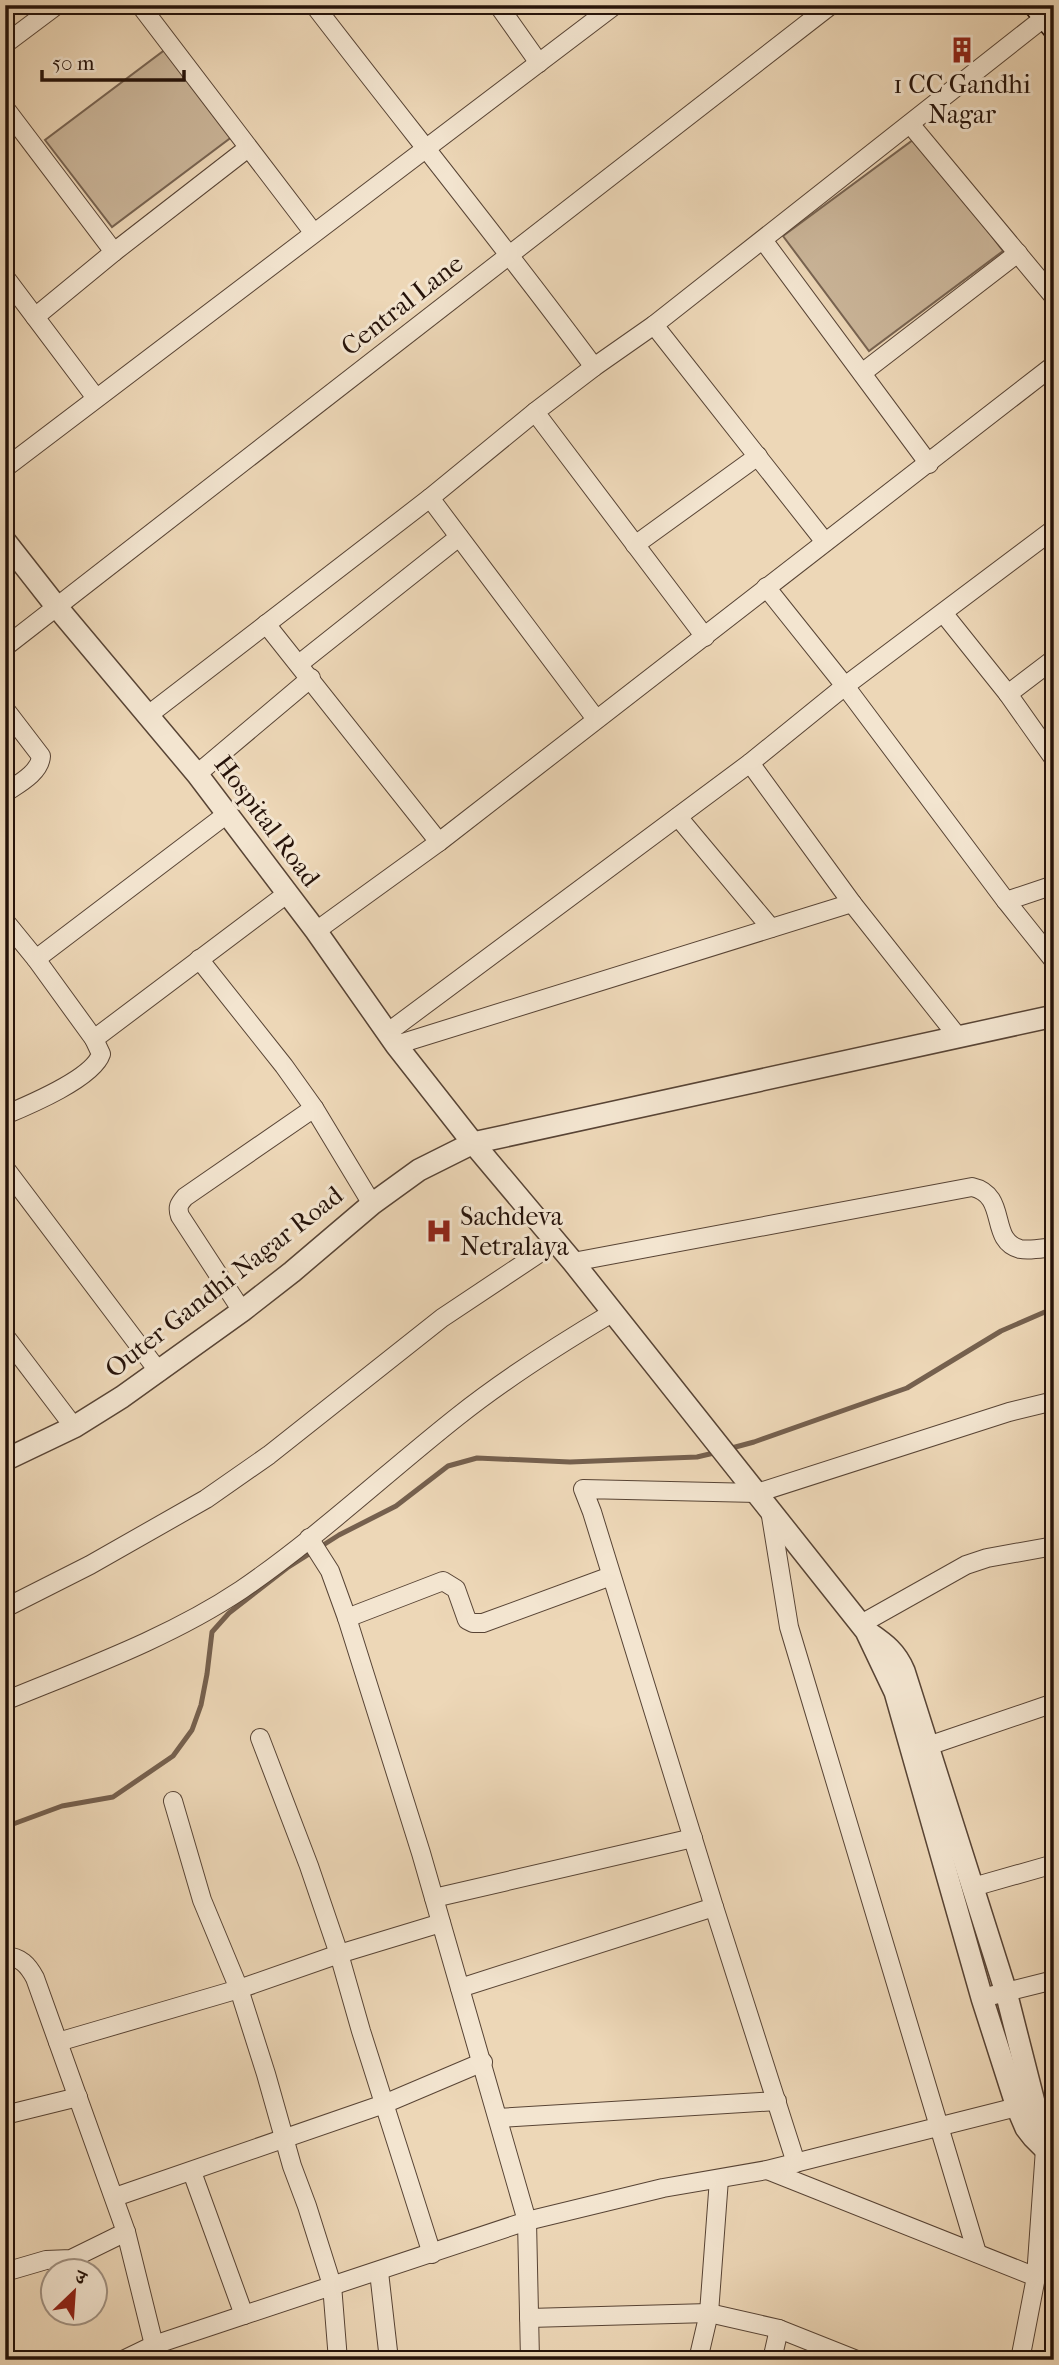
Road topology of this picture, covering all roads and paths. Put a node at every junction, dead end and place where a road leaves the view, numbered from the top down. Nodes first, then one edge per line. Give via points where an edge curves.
1 (57, 5) edge
2 (140, 5) edge
3 (314, 5) edge
4 (498, 5) edge
5 (615, 5) edge
6 (831, 5) edge
7 (1045, 16) edge
8 (5, 44) edge
9 (540, 63) junction
10 (5, 108) edge
11 (910, 124) junction
12 (248, 148) junction
13 (425, 150) junction
14 (313, 232) junction
15 (763, 240) junction
16 (114, 252) junction
17 (1018, 253) junction
18 (510, 255) junction
19 (5, 277) edge
20 (1054, 297) edge
21 (35, 317) junction
22 (654, 326) junction
23 (1054, 365) edge
24 (594, 367) junction
25 (862, 373) junction
26 (96, 398) junction
27 (535, 412) junction
28 (758, 456) junction
29 (929, 464) junction
30 (5, 468) edge
31 (430, 498) junction
32 (1054, 529) edge
33 (459, 537) junction
34 (5, 541) edge
35 (825, 542) junction
36 (635, 545) junction
37 (765, 587) junction
38 (56, 606) junction
39 (944, 614) junction
40 (267, 624) junction
41 (705, 637) junction
42 (5, 647) edge
43 (1054, 659) edge
44 (299, 664) junction
45 (311, 678) junction
46 (845, 686) junction
47 (1008, 694) junction
48 (5, 709) edge
49 (147, 716) junction
50 (596, 719) junction
51 (1054, 759) edge
52 (750, 763) junction
53 (197, 774) junction
54 (5, 793) edge
55 (227, 814) junction
56 (678, 817) junction
57 (439, 842) junction
58 (1054, 885) edge
59 (288, 893) junction
60 (1006, 901) junction
61 (852, 903) junction
62 (5, 921) edge
63 (771, 928) junction
64 (316, 931) junction
65 (36, 959) junction
66 (199, 959) junction
67 (1054, 961) edge
68 (1054, 1016) edge
69 (958, 1037) junction
70 (94, 1039) junction
71 (392, 1039) junction
72 (314, 1108) junction
73 (5, 1115) edge
74 (473, 1143) junction
75 (5, 1168) edge
76 (372, 1204) junction
77 (556, 1242) junction
78 (1054, 1247) edge
79 (573, 1262) junction
80 (242, 1311) junction
81 (612, 1313) junction
82 (7, 1340) edge
83 (159, 1372) junction
84 (1054, 1401) edge
85 (74, 1427) junction
86 (5, 1460) edge
87 (751, 1486) junction
88 (770, 1510) junction
89 (311, 1541) junction
90 (1054, 1546) edge
91 (611, 1576) junction
92 (5, 1608) edge
93 (347, 1618) junction
94 (863, 1627) junction
95 (5, 1701) edge
96 (1054, 1703) edge
97 (260, 1738) dead end
98 (928, 1746) junction
99 (173, 1801) dead end
100 (693, 1838) junction
101 (1054, 1864) edge
102 (973, 1887) junction
103 (434, 1898) junction
104 (714, 1907) junction
105 (441, 1923) junction
106 (339, 1954) junction
107 (5, 1956) edge
108 (1054, 1980) edge
109 (460, 1988) junction
110 (239, 1989) junction
111 (1006, 1992) junction
112 (982, 1998) junction
113 (58, 2042) junction
114 (483, 2062) junction
115 (78, 2096) junction
116 (776, 2101) junction
117 (384, 2104) junction
118 (1026, 2107) junction
119 (5, 2115) edge
120 (498, 2119) junction
121 (937, 2127) junction
122 (284, 2137) junction
123 (1051, 2140) edge
124 (796, 2163) junction
125 (767, 2170) junction
126 (192, 2172) junction
127 (719, 2179) junction
128 (115, 2197) junction
129 (527, 2221) junction
130 (126, 2232) junction
131 (977, 2253) junction
132 (432, 2254) junction
133 (5, 2272) edge
134 (379, 2272) junction
135 (1036, 2277) junction
136 (332, 2285) junction
137 (709, 2313) junction
138 (244, 2315) junction
139 (529, 2318) junction
140 (779, 2329) junction
141 (155, 2345) junction
142 (122, 2360) edge
143 (338, 2360) edge
144 (389, 2360) edge
145 (530, 2360) edge
146 (698, 2360) edge
147 (772, 2360) edge
148 (857, 2360) edge
149 (1020, 2360) edge

1 - 8 street
2 - 12 street
3 - 13 street
4 - 9 street
5 - 9 street
6 - 18 street, Central Lane
7 - 11 street
9 - 13 street
10 - 16 street
11 - 15 street
11 - 17 street
12 - 14 street
12 - 16 street
13 - 14 street
13 - 18 street
14 - 26 street
15 - 22 street
15 - 25 street
16 - 21 street
17 - 20 street
17 - 25 street
18 - 24 street
18 - 38 street, Central Lane
19 - 21 street
21 - 26 street
22 - 24 street
22 - 28 street
23 - 29 street
24 - 27 street
25 - 29 street
26 - 30 street
27 - 31 street
27 - 36 street
28 - 35 street
28 - 36 street
29 - 35 street
31 - 33 street
31 - 40 street
32 - 39 street
33 - 44 street
33 - 50 street
34 - 38 street, Hospital Road
35 - 37 street
36 - 41 street
37 - 41 street
37 - 46 street
38 - 42 street, Central Lane
38 - 49 street, Hospital Road
39 - 46 street
39 - 47 street
40 - 44 street
40 - 49 street
41 - 50 street
43 - 47 street
44 - 45 street
45 - 53 street
45 - 57 street
46 - 52 street
46 - 60 street
47 - 51 street
48 - 54 street via 41,756 34,771
49 - 53 street, Hospital Road
50 - 57 street
52 - 56 street
52 - 61 street
53 - 55 street, Hospital Road
55 - 59 street, Hospital Road
55 - 65 street
56 - 63 street
56 - 71 street
57 - 64 street
58 - 60 street
59 - 64 street, Hospital Road
59 - 66 street
60 - 67 street
61 - 63 street
61 - 69 street
62 - 65 street
63 - 71 street
64 - 71 street, Hospital Road
65 - 70 street
66 - 70 street
66 - 72 street
68 - 69 street, Outer Gandhi Nagar Road
69 - 74 street, Outer Gandhi Nagar Road
70 - 73 street via 101,1054 92,1068 50,1095
71 - 74 street, Hospital Road
72 - 76 street
72 - 80 street via 179,1203 180,1216
74 - 76 street, Outer Gandhi Nagar Road via 419,1170
74 - 77 street, Hospital Road
75 - 83 street
76 - 80 street, Outer Gandhi Nagar Road
77 - 79 street, Hospital Road
77 - 92 street via 442,1318 206,1499
78 - 79 street via 1022,1249 1008,1243 993,1200 972,1187
79 - 81 street, Hospital Road
80 - 83 street, Outer Gandhi Nagar Road
81 - 87 street, Hospital Road
81 - 89 street via 491,1391
82 - 85 street
83 - 85 street, Outer Gandhi Nagar Road
84 - 87 street
85 - 86 street, Outer Gandhi Nagar Road
87 - 88 street, Hospital Road
87 - 91 street via 583,1489
88 - 94 street, Hospital Road
88 - 121 street via 789,1626
89 - 93 street via 330,1571
89 - 95 street via 185,1622
90 - 94 street via 966,1565
91 - 93 street via 483,1623 467,1620 456,1589 443,1581
91 - 100 street
93 - 103 street
94 - 98 street via 898,1657
94 - 112 street via 895,1692
96 - 98 street
97 - 106 street
98 - 102 street
99 - 110 street via 202,1900
100 - 103 street
100 - 104 street
101 - 102 street
102 - 111 street
103 - 105 street
104 - 109 street
104 - 116 street
105 - 106 street
105 - 109 street
106 - 110 street
106 - 117 street
107 - 113 street via 28,1965
108 - 111 street
109 - 114 street
110 - 113 street
110 - 122 street
111 - 112 street
111 - 118 street
112 - 118 street
113 - 115 street
114 - 117 street
114 - 120 street
115 - 119 street
115 - 128 street
116 - 120 street
116 - 124 street
117 - 122 street
117 - 132 street
118 - 121 street
118 - 123 street
120 - 129 street
121 - 124 street
121 - 131 street
122 - 126 street
122 - 136 street
123 - 135 street
124 - 125 street
125 - 127 street
125 - 131 street
126 - 128 street
126 - 138 street
127 - 129 street
127 - 137 street
128 - 130 street
129 - 132 street
129 - 139 street
130 - 133 street via 71,2259 46,2260
130 - 141 street
131 - 135 street
132 - 134 street
134 - 136 street
134 - 144 street
135 - 149 street
136 - 138 street
136 - 143 street
137 - 139 street
137 - 140 street
137 - 146 street
138 - 141 street
139 - 145 street
140 - 147 street
140 - 148 street
141 - 142 street

